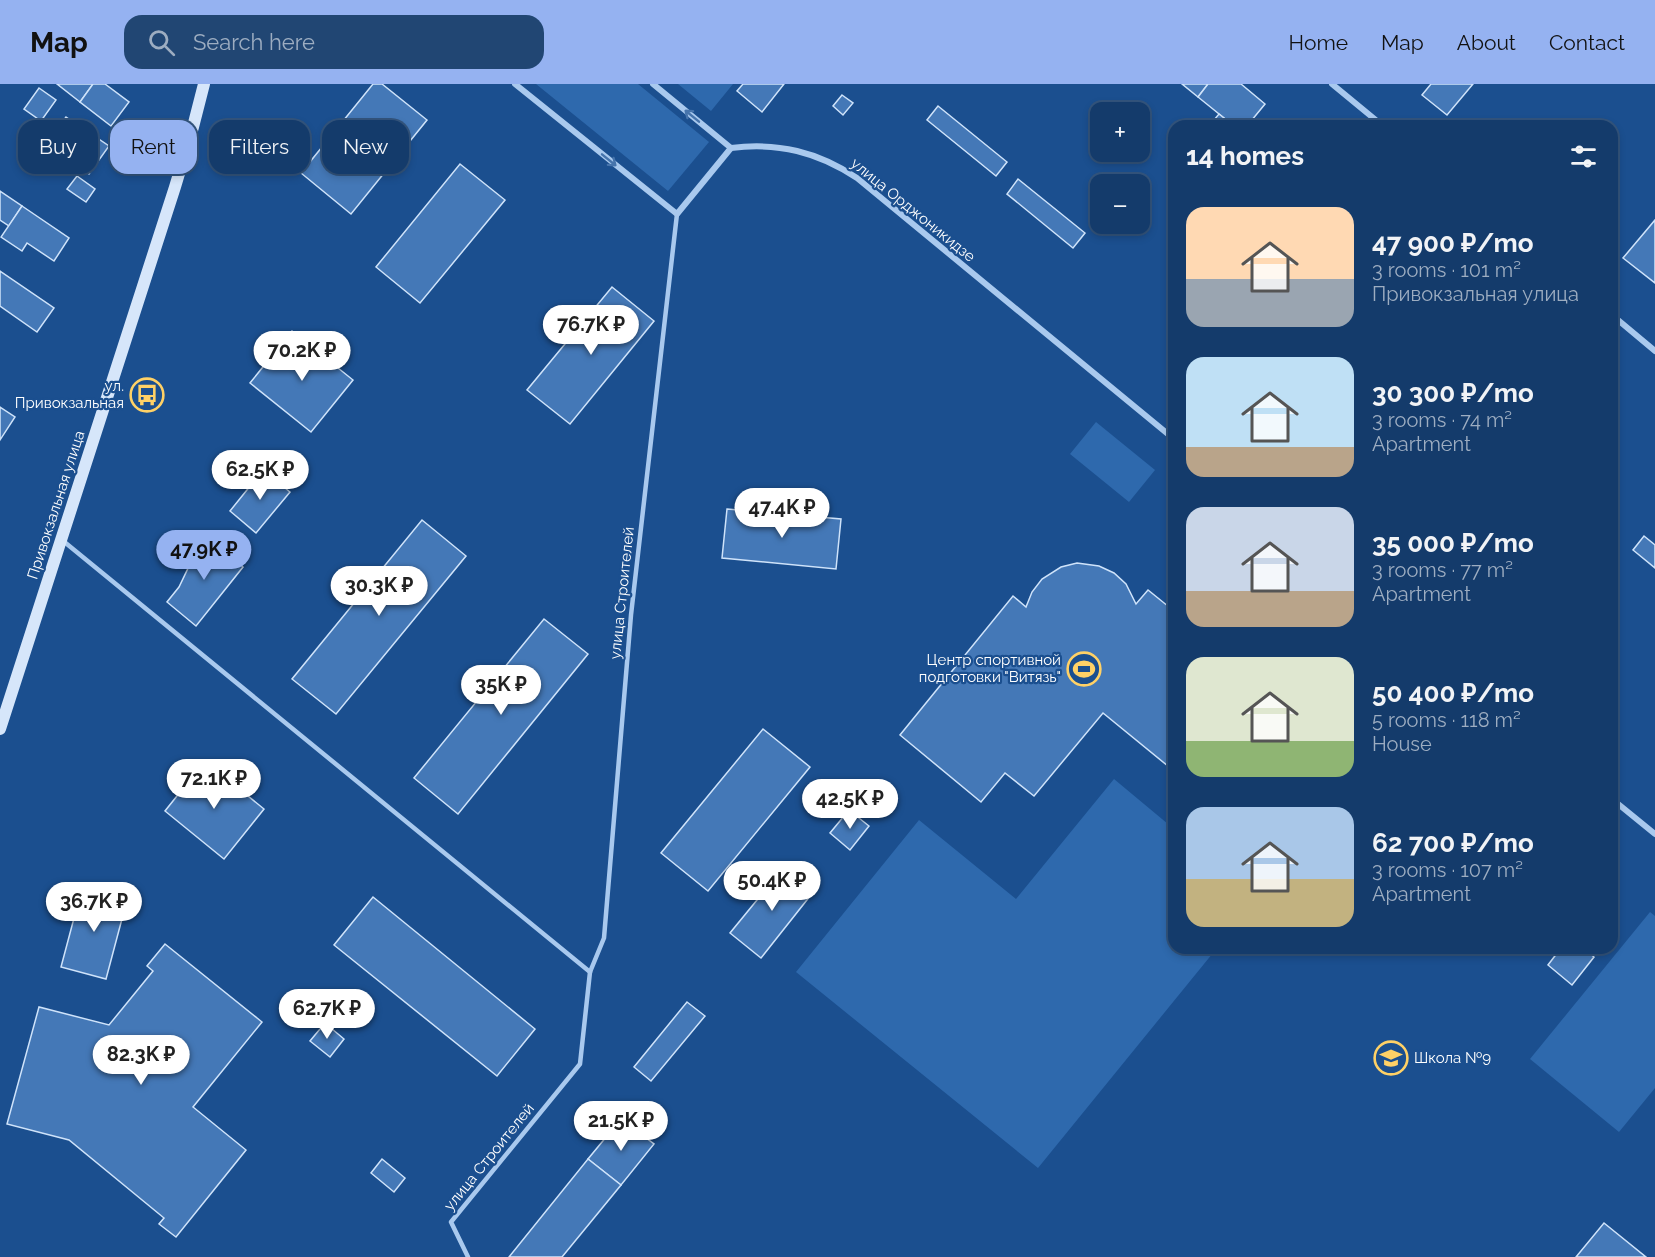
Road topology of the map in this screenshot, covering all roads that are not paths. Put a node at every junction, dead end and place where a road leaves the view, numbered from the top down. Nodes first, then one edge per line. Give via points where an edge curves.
1 (204, 84) edge
2 (515, 84) edge
3 (653, 84) edge
4 (1332, 84) edge
5 (1376, 120) edge
6 (731, 148) junction
7 (676, 214) junction
8 (1618, 320) edge
9 (1655, 351) edge
10 (1168, 434) edge
11 (60, 539) junction
12 (0, 729) edge
13 (1618, 804) edge
14 (1655, 834) edge
15 (590, 972) junction
16 (468, 1257) edge

1 - 11 main road, Привокзальная улица via 194,127
2 -> 7 street
6 -> 3 street
4 - 5 street
6 - 7 street
6 - 10 street, улица Орджоникидзе via 769,146 797,150 824,159 857,178
7 - 15 lane, улица Строителей via 631,615 604,938
8 - 9 street
11 - 12 main road, Привокзальная улица
11 - 15 lane
13 - 14 street
15 - 16 lane, улица Строителей via 580,1064 451,1222

